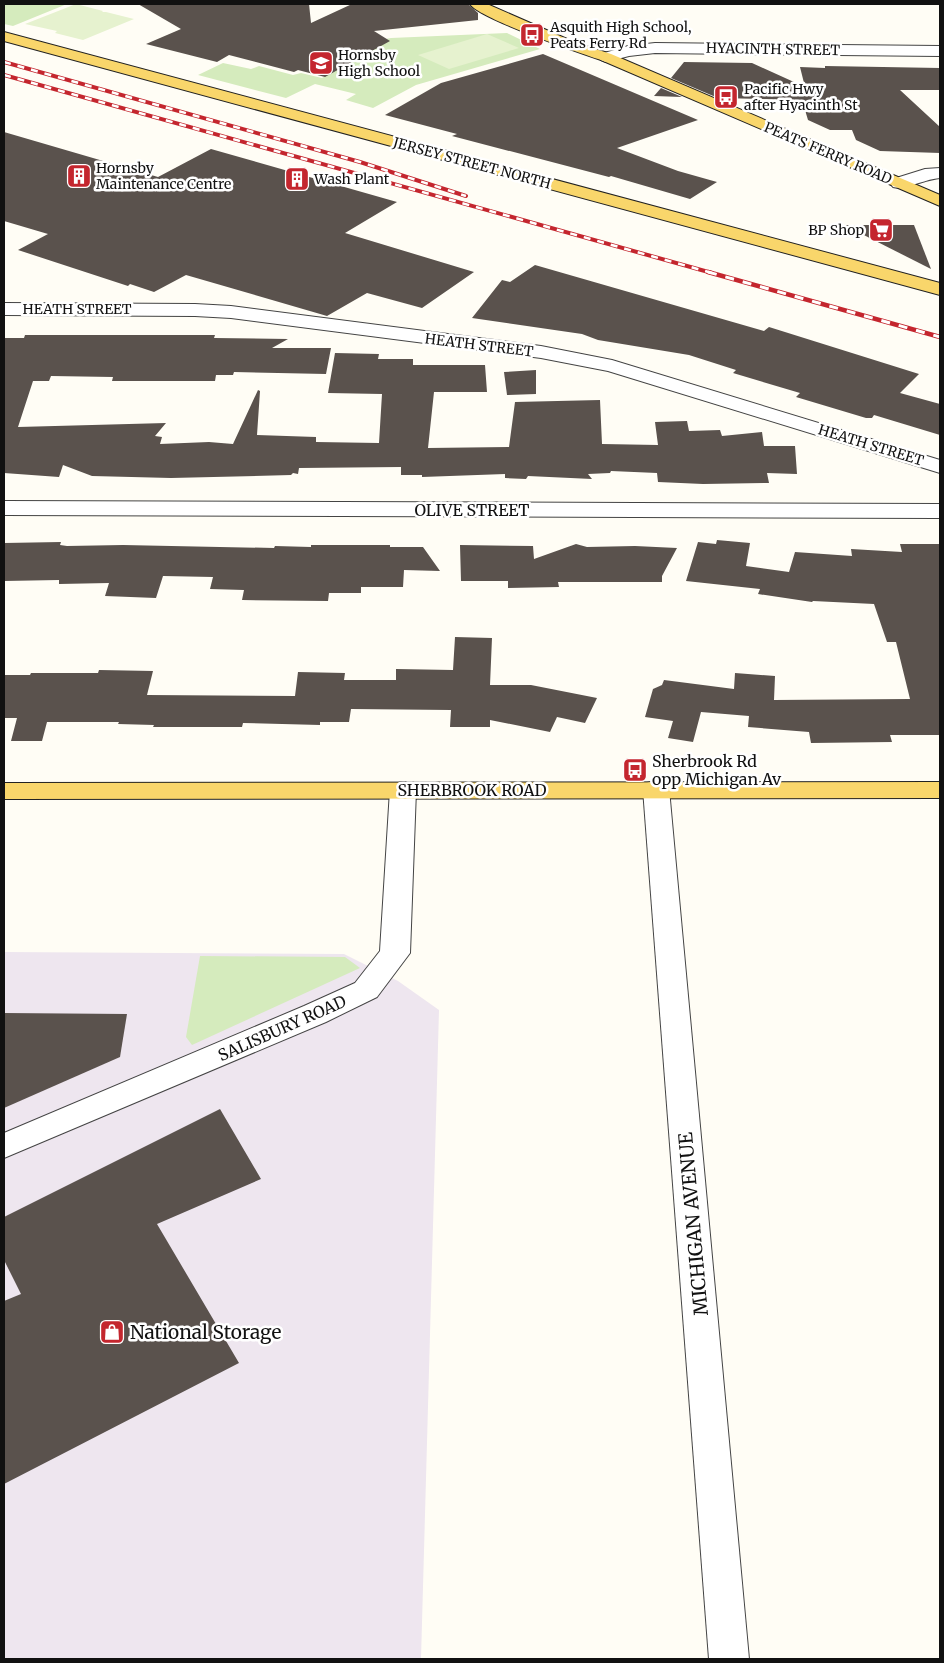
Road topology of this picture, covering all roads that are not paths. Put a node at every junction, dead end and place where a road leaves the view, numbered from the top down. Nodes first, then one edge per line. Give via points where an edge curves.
1 (477, 4) edge
2 (494, 4) edge
3 (4, 36) edge
4 (940, 51) edge
5 (606, 57) junction
6 (940, 173) edge
7 (899, 183) junction
8 (940, 201) edge
9 (940, 289) edge
10 (4, 309) edge
11 (940, 467) edge
12 (4, 508) edge
13 (940, 511) edge
14 (656, 789) junction
15 (403, 790) junction
16 (940, 790) edge
17 (4, 791) edge
18 (4, 1146) edge
19 (729, 1659) edge

1 - 5 main road, PEATS FERRY ROAD via 569,45
2 - 5 main road, PEATS FERRY ROAD via 586,43
3 - 9 main road, JERSEY STREET NORTH
4 - 5 street, HYACINTH STREET via 655,48
5 - 7 main road, PEATS FERRY ROAD
6 - 7 street via 925,174
7 - 8 main road, PEATS FERRY ROAD
10 - 11 street, HEATH STREET via 231,312 542,352 612,366
12 - 13 street, OLIVE STREET
14 - 15 main road, SHERBROOK ROAD
14 - 16 main road, SHERBROOK ROAD
14 - 19 street, MICHIGAN AVENUE
15 - 17 main road, SHERBROOK ROAD
15 - 18 street, SALISBURY ROAD via 395,953 366,990

